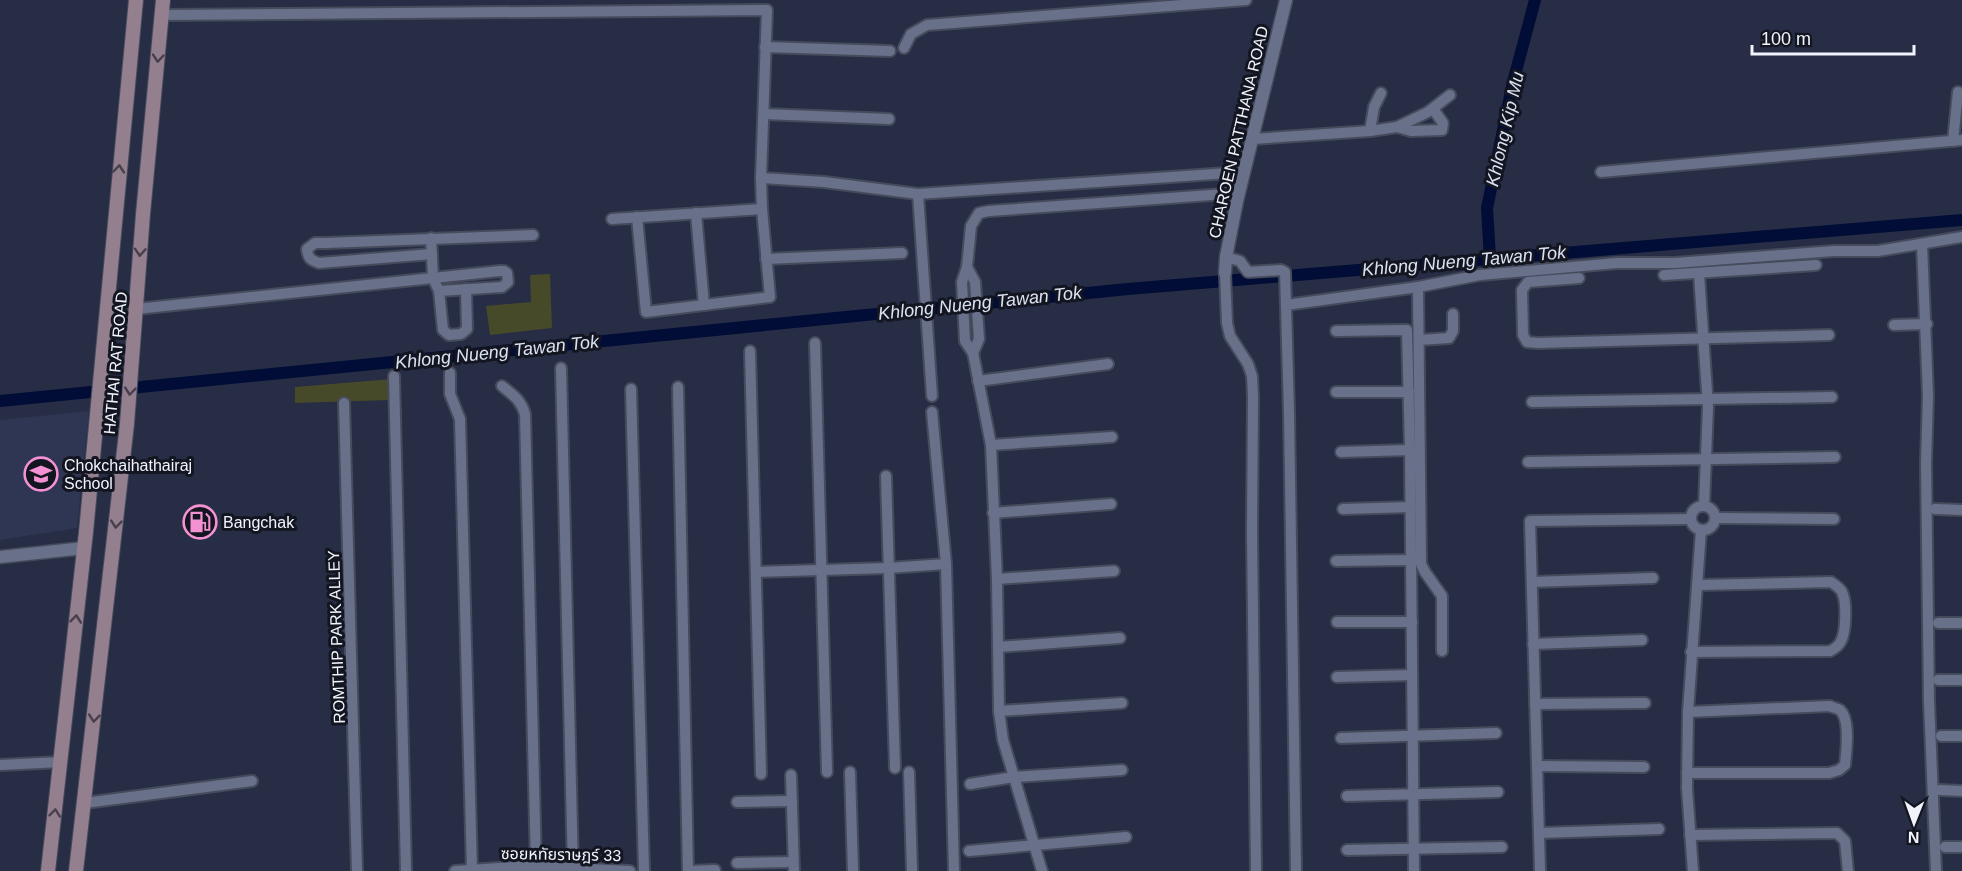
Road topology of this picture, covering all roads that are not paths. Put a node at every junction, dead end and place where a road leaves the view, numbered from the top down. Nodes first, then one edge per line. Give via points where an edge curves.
1 (136, 0) edge
2 (163, 0) edge
3 (1246, 0) edge
4 (1286, 0) edge
5 (162, 15) junction
6 (765, 47) junction
7 (904, 48) dead end
8 (890, 51) dead end
9 (1958, 92) dead end
10 (1381, 93) dead end
11 (1450, 95) dead end
12 (1433, 109) junction
13 (764, 114) junction
14 (889, 119) dead end
15 (1397, 127) junction
16 (1370, 131) junction
17 (1252, 139) junction
18 (1958, 140) edge
19 (1601, 171) dead end
20 (1244, 172) junction
21 (761, 178) junction
22 (1239, 193) junction
23 (918, 194) junction
24 (762, 208) junction
25 (696, 213) junction
26 (637, 217) junction
27 (612, 219) dead end
28 (533, 235) dead end
29 (1962, 237) edge
30 (431, 238) junction
31 (1922, 244) junction
32 (902, 253) dead end
33 (432, 254) junction
34 (1226, 257) junction
35 (766, 259) junction
36 (1816, 265) dead end
37 (967, 267) junction
38 (1225, 273) joint
39 (1699, 274) junction
40 (1664, 275) dead end
41 (433, 278) junction
42 (1579, 278) dead end
43 (1418, 287) junction
44 (466, 290) junction
45 (439, 291) junction
46 (1286, 302) junction
47 (705, 305) junction
48 (136, 309) junction
49 (1453, 314) dead end
50 (1927, 324) junction
51 (1894, 325) dead end
52 (1335, 331) dead end
53 (1829, 335) dead end
54 (1704, 338) junction
55 (1419, 340) junction
56 (815, 343) dead end
57 (750, 351) dead end
58 (973, 353) junction
59 (1108, 364) dead end
60 (561, 368) dead end
61 (450, 372) dead end
62 (394, 376) dead end
63 (978, 381) junction
64 (502, 386) dead end
65 (678, 387) dead end
66 (631, 389) dead end
67 (1336, 392) dead end
68 (1409, 392) junction
69 (932, 396) dead end
70 (1832, 397) dead end
71 (1708, 399) junction
72 (1532, 402) dead end
73 (344, 403) dead end
74 (932, 412) dead end
75 (1112, 438) dead end
76 (991, 445) junction
77 (1410, 450) junction
78 (1341, 452) dead end
79 (1835, 457) dead end
80 (1706, 458) junction
81 (1528, 462) dead end
82 (886, 476) dead end
83 (1111, 504) dead end
84 (1704, 506) junction
85 (1411, 507) junction
86 (1343, 509) dead end
87 (1935, 509) dead end
88 (1962, 510) edge
89 (993, 513) junction
90 (1715, 518) junction
91 (1691, 519) junction
92 (1834, 519) dead end
93 (1701, 530) junction
94 (84, 548) junction
95 (0, 557) edge
96 (1336, 561) dead end
97 (1410, 561) junction
98 (946, 564) junction
99 (888, 568) junction
100 (822, 570) junction
101 (1114, 571) dead end
102 (757, 572) junction
103 (1653, 578) dead end
104 (997, 579) junction
105 (1532, 582) junction
106 (1699, 585) junction
107 (1337, 622) dead end
108 (1412, 622) junction
109 (1938, 623) dead end
110 (1962, 623) edge
111 (1120, 638) dead end
112 (1642, 640) dead end
113 (1533, 644) junction
114 (998, 647) junction
115 (1442, 651) dead end
116 (1691, 652) junction
117 (1412, 675) junction
118 (1337, 677) dead end
119 (1938, 680) dead end
120 (1962, 680) edge
121 (1645, 703) dead end
122 (1122, 704) dead end
123 (1535, 704) junction
124 (999, 711) junction
125 (1688, 712) junction
126 (1496, 733) dead end
127 (1941, 736) dead end
128 (1962, 736) edge
129 (1413, 737) junction
130 (1341, 738) dead end
131 (60, 762) junction
132 (0, 765) edge
133 (1537, 766) junction
134 (1644, 767) dead end
135 (895, 768) dead end
136 (1122, 771) dead end
137 (827, 772) dead end
138 (850, 772) dead end
139 (909, 772) dead end
140 (1687, 773) junction
141 (761, 774) dead end
142 (791, 775) dead end
143 (1014, 777) junction
144 (252, 781) dead end
145 (970, 784) dead end
146 (1940, 790) dead end
147 (1962, 791) edge
148 (1498, 792) dead end
149 (1413, 793) junction
150 (1347, 796) dead end
151 (792, 801) junction
152 (737, 802) dead end
153 (85, 803) junction
154 (1659, 829) dead end
155 (1539, 833) junction
156 (1690, 835) junction
157 (1126, 837) dead end
158 (1034, 844) junction
159 (1502, 847) dead end
160 (1945, 847) dead end
161 (1962, 847) edge
162 (1347, 850) dead end
163 (1414, 850) junction
164 (969, 851) dead end
165 (737, 864) dead end
166 (536, 866) junction
167 (794, 866) edge
168 (472, 870) edge
169 (573, 870) edge
170 (715, 870) edge
171 (48, 871) edge
172 (76, 871) edge
173 (357, 871) edge
174 (406, 871) edge
175 (455, 871) edge
176 (595, 871) edge
177 (630, 871) edge
178 (644, 871) edge
179 (689, 871) edge
180 (853, 871) edge
181 (912, 871) edge
182 (954, 871) edge
183 (1042, 871) edge
184 (1256, 871) edge
185 (1296, 871) edge
186 (1414, 871) edge
187 (1540, 871) edge
188 (1693, 871) edge
189 (1848, 871) edge
190 (1936, 871) edge

94 -> 1 main road, HATHAI RAT ROAD
2 - 5 main road, HATHAI RAT ROAD
3 - 7 street via 927,25 910,34
4 - 17 street, CHAROEN PATTHANA ROAD
5 - 6 street via 767,10
5 -> 48 main road, HATHAI RAT ROAD
6 - 8 street
6 - 13 street
9 - 18 street
10 - 16 street
11 - 12 street
12 - 15 street
12 - 15 street via 1443,123 1442,130 1411,131
13 - 14 street
13 - 21 street
15 - 16 street
16 - 17 street
17 - 20 street, CHAROEN PATTHANA ROAD
18 - 19 street
20 - 22 street, CHAROEN PATTHANA ROAD
20 - 23 street
21 - 23 street
21 - 24 street
22 - 34 street, CHAROEN PATTHANA ROAD
22 - 37 street via 979,213 971,226
23 - 69 street
24 - 25 street
24 - 35 street
25 - 26 street
25 - 47 street
26 - 27 street
26 - 47 street via 646,312
28 - 30 street
29 - 31 street
30 - 33 street
30 - 33 street via 315,243 307,249 311,260 319,263
31 - 43 street via 1878,251 1617,263 1480,275
31 - 50 street
32 - 35 street
33 - 41 street
34 - 38 street, CHAROEN PATTHANA ROAD
34 - 46 street via 1240,261 1248,272 1285,272
35 - 47 street via 770,297
36 - 39 street
37 - 58 street via 962,282 965,340
37 - 58 street via 975,282 979,339
38 - 184 street via 1230,336 1248,364 1252,386
39 - 40 street
39 - 54 street
41 - 44 street via 500,271 508,277 502,287
41 - 45 street
41 - 48 street
42 - 54 street via 1524,285 1523,335 1527,342
43 - 46 street
43 - 55 street
44 - 45 street
44 - 45 street via 467,329 449,335 444,330
46 - 185 street
48 -> 153 main road, HATHAI RAT ROAD
49 - 55 street via 1449,338
50 - 51 street
50 - 190 street via 1929,701
52 - 68 street via 1407,330
53 - 54 street
54 - 71 street
55 - 115 street via 1421,564 1442,596
56 - 100 street
57 - 102 street
58 - 63 street
59 - 63 street
60 - 169 street
61 - 168 street via 450,394 460,419
62 - 174 street
63 - 76 street
64 - 166 street via 517,398 525,414
65 - 179 street
66 - 178 street
67 - 68 street
68 - 77 street
70 - 71 street
71 - 72 street
71 - 80 street
73 - 173 street, ROMTHIP PARK ALLEY
74 - 98 street
75 - 76 street
76 - 89 street
77 - 78 street
77 - 85 street
79 - 80 street
80 - 81 street
80 - 84 street
82 - 99 street
83 - 89 street
84 - 90 street
84 - 91 street via 1696,509
85 - 86 street
85 - 97 street
87 - 88 street
89 - 104 street
90 - 92 street
90 - 93 street via 1709,528
91 - 93 street
91 - 105 street via 1530,521
93 - 106 street
94 - 95 street
131 -> 94 main road, HATHAI RAT ROAD
96 - 97 street
97 - 108 street
98 - 99 street
98 - 182 street
99 - 100 street
99 - 135 street
100 - 102 street
100 - 137 street
101 - 104 street
102 - 141 street
103 - 105 street
104 - 114 street
105 - 113 street
106 - 116 street
106 - 116 street via 1831,582 1841,589 1844,621 1841,641 1830,651
107 - 108 street
108 - 117 street
109 - 110 street
111 - 114 street
112 - 113 street
113 - 123 street
114 - 124 street
116 - 125 street
117 - 118 street
117 - 129 street
119 - 120 street
121 - 123 street
122 - 124 street
123 - 133 street
124 - 143 street
125 - 140 street
125 - 140 street via 1830,706 1840,710 1844,718 1847,741 1845,765 1829,773
126 - 129 street
127 - 128 street
129 - 130 street
129 - 149 street
131 - 132 street
171 -> 131 main road, HATHAI RAT ROAD
133 - 134 street
133 - 155 street
136 - 143 street
138 - 180 street
139 - 181 street
140 - 156 street
142 - 151 street
143 - 145 street
143 - 158 street
144 - 153 street
146 - 147 street
148 - 149 street
149 - 150 street
149 - 163 street
151 - 152 street
151 - 167 street
153 - 172 main road, HATHAI RAT ROAD
154 - 155 street
155 - 187 street
156 - 188 street
156 - 189 street via 1836,833 1845,841
157 - 158 street
158 - 164 street
158 - 183 street
159 - 163 street
160 - 161 street
162 - 163 street
163 - 186 street
165 - 167 street
166 - 168 street, ซอยหทัยราษฎร์ 33
166 - 169 street, ซอยหทัยราษฎร์ 33
168 - 175 street, ซอยหทัยราษฎร์ 33
169 - 176 street, ซอยหทัยราษฎร์ 33
170 - 179 street
176 - 177 street, ซอยหทัยราษฎร์ 33

